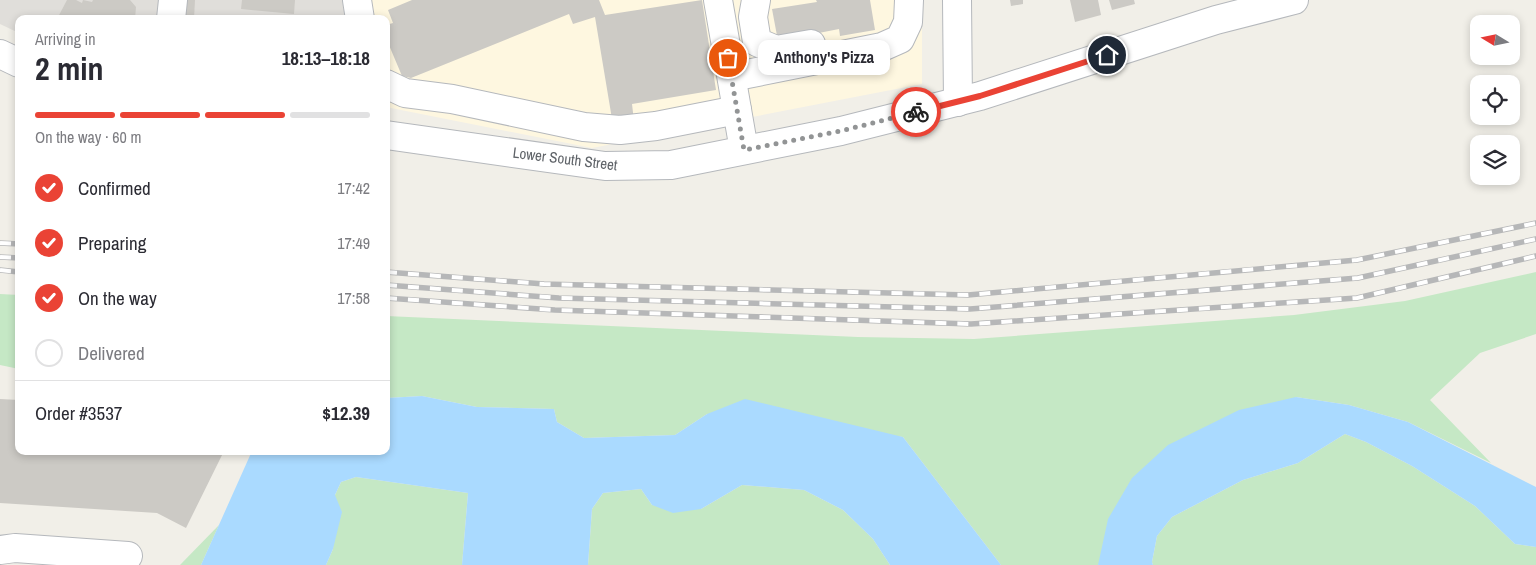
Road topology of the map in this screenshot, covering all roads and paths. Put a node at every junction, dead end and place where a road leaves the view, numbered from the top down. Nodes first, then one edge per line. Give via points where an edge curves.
1 (173, 0) edge
2 (357, 0) edge
3 (718, 0) edge
4 (756, 0) edge
5 (957, 0) edge
6 (1294, 0) edge
7 (1216, 10) edge
8 (909, 11) edge
9 (171, 15) edge
10 (359, 15) edge
11 (0, 54) edge
12 (15, 61) edge
13 (732, 77) junction
14 (390, 86) edge
15 (958, 102) junction
16 (737, 110) junction
17 (390, 135) edge
18 (744, 150) junction
19 (0, 550) edge
20 (128, 556) dead end

1 - 9 street
2 - 10 street
3 - 13 street
4 - 8 street via 753,17 757,42 776,50 890,30
5 - 15 street
6 - 7 street, Lower South Street
7 - 15 street, Lower South Street
8 - 13 street via 900,39 882,47
11 - 12 street
13 - 16 street
14 - 16 street via 405,93 452,98 584,127 620,130
15 - 18 street, Lower South Street via 841,131
16 - 18 street
17 - 18 street, Lower South Street via 605,166 671,165
19 - 20 street via 15,548

